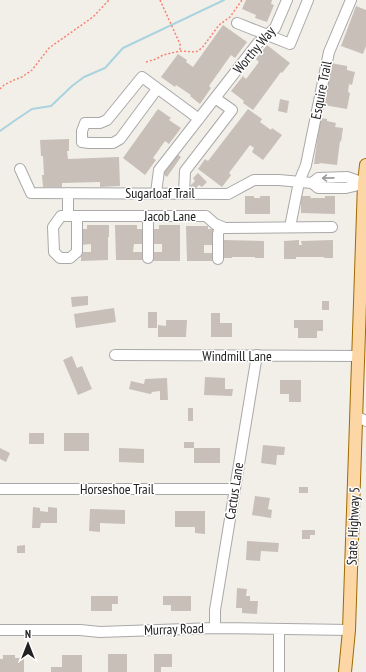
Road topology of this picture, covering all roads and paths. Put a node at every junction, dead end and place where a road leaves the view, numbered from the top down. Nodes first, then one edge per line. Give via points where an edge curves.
1 (109, 0) edge
2 (160, 0) edge
3 (242, 0) edge
4 (287, 0) edge
5 (308, 0) edge
6 (351, 0) edge
7 (237, 23) dead end
8 (267, 35) junction
9 (180, 51) junction
10 (146, 62) dead end
11 (0, 89) edge
12 (157, 89) junction
13 (216, 98) junction
14 (199, 119) junction
15 (366, 165) edge
16 (20, 169) dead end
17 (299, 182) junction
18 (365, 183) edge
19 (68, 193) junction
20 (156, 193) junction
21 (184, 194) junction
22 (148, 216) junction
23 (220, 226) junction
24 (290, 227) junction
25 (332, 227) dead end
26 (148, 258) dead end
27 (218, 259) dead end
28 (115, 355) dead end
29 (257, 356) junction
30 (358, 356) junction
31 (363, 416) edge
32 (0, 489) edge
33 (235, 489) junction
34 (215, 628) junction
35 (279, 629) junction
36 (0, 630) edge
37 (349, 630) junction
38 (279, 672) edge
39 (345, 672) edge

1 - 11 path via 93,17 48,48 32,70
2 - 9 path via 180,44
3 - 9 path via 202,48 196,52
4 - 8 street, Worthy Way via 275,28
5 - 8 street via 290,44
6 - 17 street, Esquire Trail via 329,52 306,165
7 - 8 street
8 - 13 street, Worthy Way via 257,44
9 - 10 path
12 - 12 street via 142,77 107,120 86,123 82,131 82,142 113,144 120,139
12 - 14 street
13 - 14 street, Worthy Way
13 - 21 street via 232,110 185,171
14 - 20 street, Worthy Way via 159,170
15 - 18 main road, State Highway 5
16 - 19 street, Sugarloaf Trail via 32,193
17 - 18 street, Sugarloaf Trail via 312,183 318,178 347,177
17 - 21 street, Sugarloaf Trail via 254,180 228,194
17 - 24 street, Esquire Trail
18 - 30 main road, State Highway 5
19 - 20 street, Sugarloaf Trail
19 - 22 street, Jacob Lane via 73,216
20 - 21 street, Sugarloaf Trail
22 - 23 street, Jacob Lane via 206,216
22 - 26 street
23 - 24 street, Jacob Lane
23 - 27 street
24 - 25 street, Jacob Lane
28 - 29 street, Windmill Lane
29 - 30 street, Windmill Lane
29 - 33 street, Cactus Lane
30 - 31 main road, State Highway 5
31 - 37 main road, State Highway 5
32 - 33 street, Horseshoe Trail
33 - 34 street, Cactus Lane via 215,610
34 - 35 street, Murray Road
34 - 36 street, Murray Road via 100,632
35 - 37 street, Murray Road
35 - 38 street
37 - 39 main road, State Highway 5

